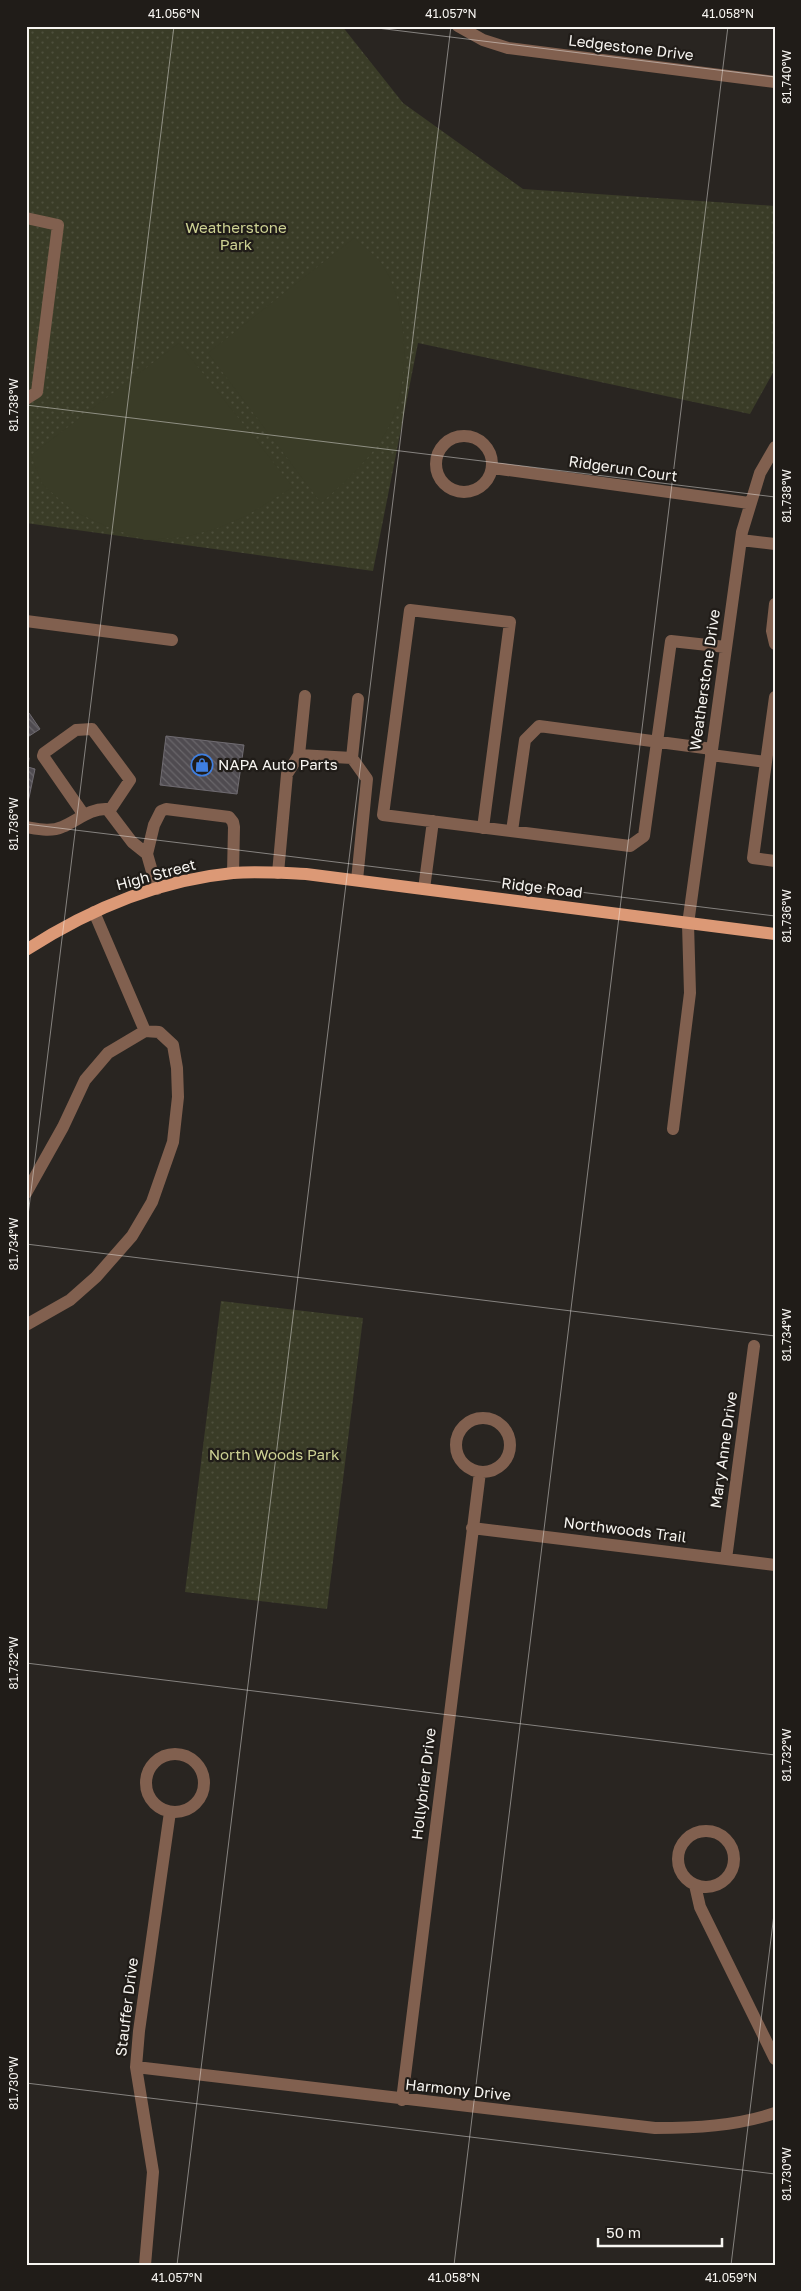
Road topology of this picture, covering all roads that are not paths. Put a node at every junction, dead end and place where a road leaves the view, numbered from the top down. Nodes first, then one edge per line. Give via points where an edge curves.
1 (458, 26) edge
2 (775, 82) edge
3 (26, 218) edge
4 (26, 399) edge
5 (775, 447) edge
6 (492, 468) junction
7 (749, 503) junction
8 (741, 540) junction
9 (775, 544) edge
10 (775, 604) edge
11 (26, 622) edge
12 (172, 640) dead end
13 (775, 644) edge
14 (726, 647) junction
15 (305, 696) dead end
16 (775, 698) edge
17 (358, 699) dead end
18 (657, 742) junction
19 (712, 752) junction
20 (299, 755) junction
21 (352, 758) junction
22 (766, 762) junction
23 (110, 810) junction
24 (84, 815) junction
25 (433, 822) junction
26 (26, 827) edge
27 (483, 828) junction
28 (512, 831) junction
29 (147, 854) junction
30 (775, 861) edge
31 (233, 873) junction
32 (278, 873) junction
33 (306, 874) joint
34 (356, 880) junction
35 (157, 889) junction
36 (424, 889) junction
37 (94, 912) junction
38 (688, 924) junction
39 (775, 934) edge
40 (26, 950) edge
41 (145, 1031) junction
42 (673, 1129) dead end
43 (26, 1193) edge
44 (26, 1325) edge
45 (754, 1346) dead end
46 (480, 1472) junction
47 (472, 1528) junction
48 (726, 1559) junction
49 (775, 1565) edge
50 (170, 1812) junction
51 (695, 1885) junction
52 (775, 2059) edge
53 (136, 2067) junction
54 (402, 2100) junction
55 (775, 2112) edge
56 (145, 2265) edge

1 - 2 street, Ledgestone Drive via 483,40 508,48
3 - 4 street via 58,225 37,392
5 - 7 street, Weatherstone Drive via 760,473
6 - 6 street via 489,450 476,438 467,436 458,436 442,446 435,463 437,473 448,488 467,493 484,485
6 - 7 street, Ridgerun Court
7 - 8 street, Weatherstone Drive
8 - 9 street
8 - 14 street, Weatherstone Drive
10 - 13 street via 772,631
11 - 12 street
14 - 18 street via 671,641
14 - 19 street, Weatherstone Drive
15 - 20 street
16 - 22 street
17 - 21 street
18 - 19 street
18 - 28 street via 539,726 525,740
18 - 28 street via 644,836 630,846
19 - 22 street
19 - 38 street, Weatherstone Drive
20 - 21 street
20 - 32 street via 287,774
21 - 34 street via 367,778
22 - 30 street via 753,858
23 - 24 street via 99,809
23 - 24 street via 130,780 92,729 82,728 44,756
23 - 29 street via 127,837
24 - 26 street via 54,829
25 - 27 street
25 - 27 street via 383,815 410,610 510,622
25 - 36 street
27 - 28 street
29 - 31 street via 161,811 229,817 234,822
29 - 35 street
31 - 32 main road, High Street
31 - 35 main road, High Street
32 - 33 main road, High Street
33 - 34 main road, Ridge Road
34 - 36 main road, Ridge Road
35 - 37 main road, High Street
36 - 38 main road, Ridge Road
37 - 40 main road, High Street
37 - 41 street
38 - 39 main road, Ridge Road
38 - 42 street, Weatherstone Drive via 690,993
41 - 43 street via 108,1053 85,1080
41 - 44 street via 159,1032 173,1045 177,1068 178,1097 173,1142 152,1202 132,1236 96,1277 70,1300
45 - 48 street, Mary Anne Drive
46 - 46 street via 498,1468 505,1462 510,1444 504,1426 487,1418 464,1425 456,1441 459,1458
46 - 47 street, Hollybrier Drive
47 - 48 street, Northwoods Trail
47 - 54 street, Hollybrier Drive
48 - 49 street, Northwoods Trail
50 - 50 street via 190,1808 198,1802 205,1783 198,1764 181,1754 156,1761 147,1777 149,1795 154,1803
50 - 53 street, Stauffer Drive
51 - 51 street via 713,1887 733,1870 734,1852 716,1832 697,1832 682,1844 678,1863 687,1880
51 - 52 street via 700,1907
53 - 54 street, Harmony Drive
53 - 56 street, Stauffer Drive via 153,2172
54 - 55 street, Harmony Drive via 655,2128 729,2124

